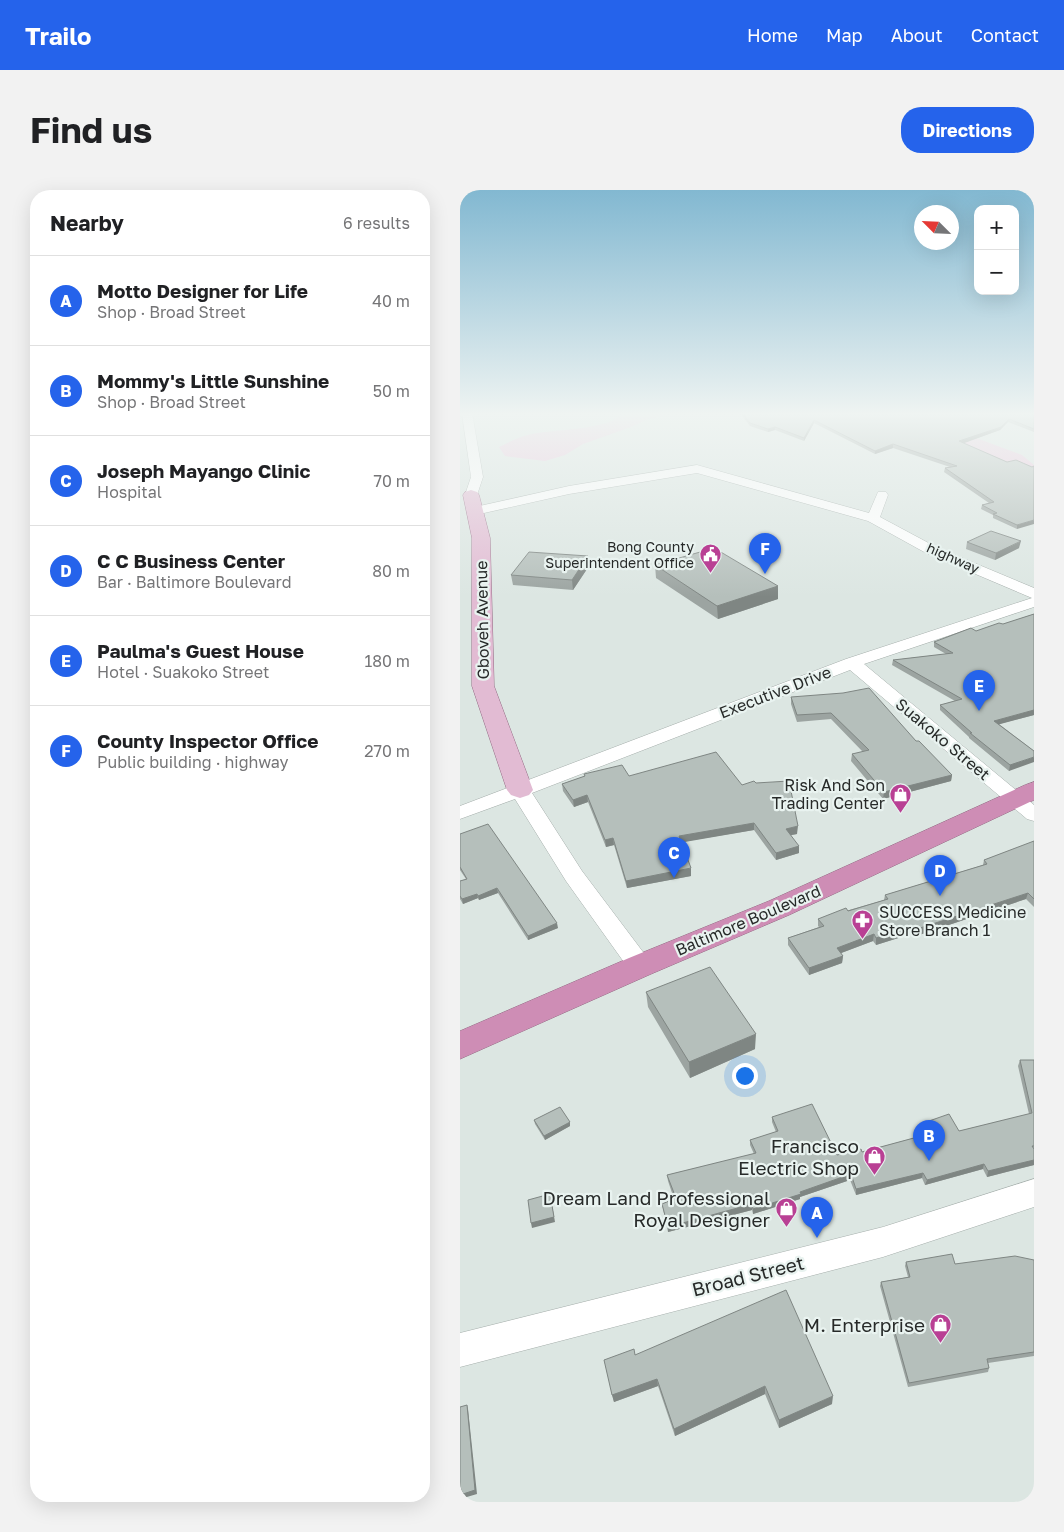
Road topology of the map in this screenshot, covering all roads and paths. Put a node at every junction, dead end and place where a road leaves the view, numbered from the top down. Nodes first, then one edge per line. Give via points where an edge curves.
1 (477, 474) edge
2 (665, 474) edge
3 (716, 474) edge
4 (882, 496) dead end
5 (473, 503) junction
6 (873, 518) junction
7 (1034, 594) edge
8 (1034, 602) edge
9 (852, 663) junction
10 (520, 790) junction
11 (1027, 802) edge
12 (460, 813) edge
13 (640, 966) junction
14 (460, 1046) edge
15 (1034, 1193) edge
16 (460, 1350) edge

1 - 5 street, Gboveh Avenue
2 - 5 street, highway
3 - 6 street, highway
4 - 6 street
5 - 10 main road, Gboveh Avenue via 481,538 484,686
6 - 7 street, highway via 943,555
8 - 9 street, Executive Drive
9 - 10 street, Executive Drive
9 - 11 street, Suakoko Street
10 - 12 street, Executive Drive
10 - 13 street, Gboveh Avenue via 574,876
11 - 13 highway, Baltimore Boulevard
13 - 14 highway, Baltimore Boulevard
15 - 16 street, Broad Street via 883,1242

